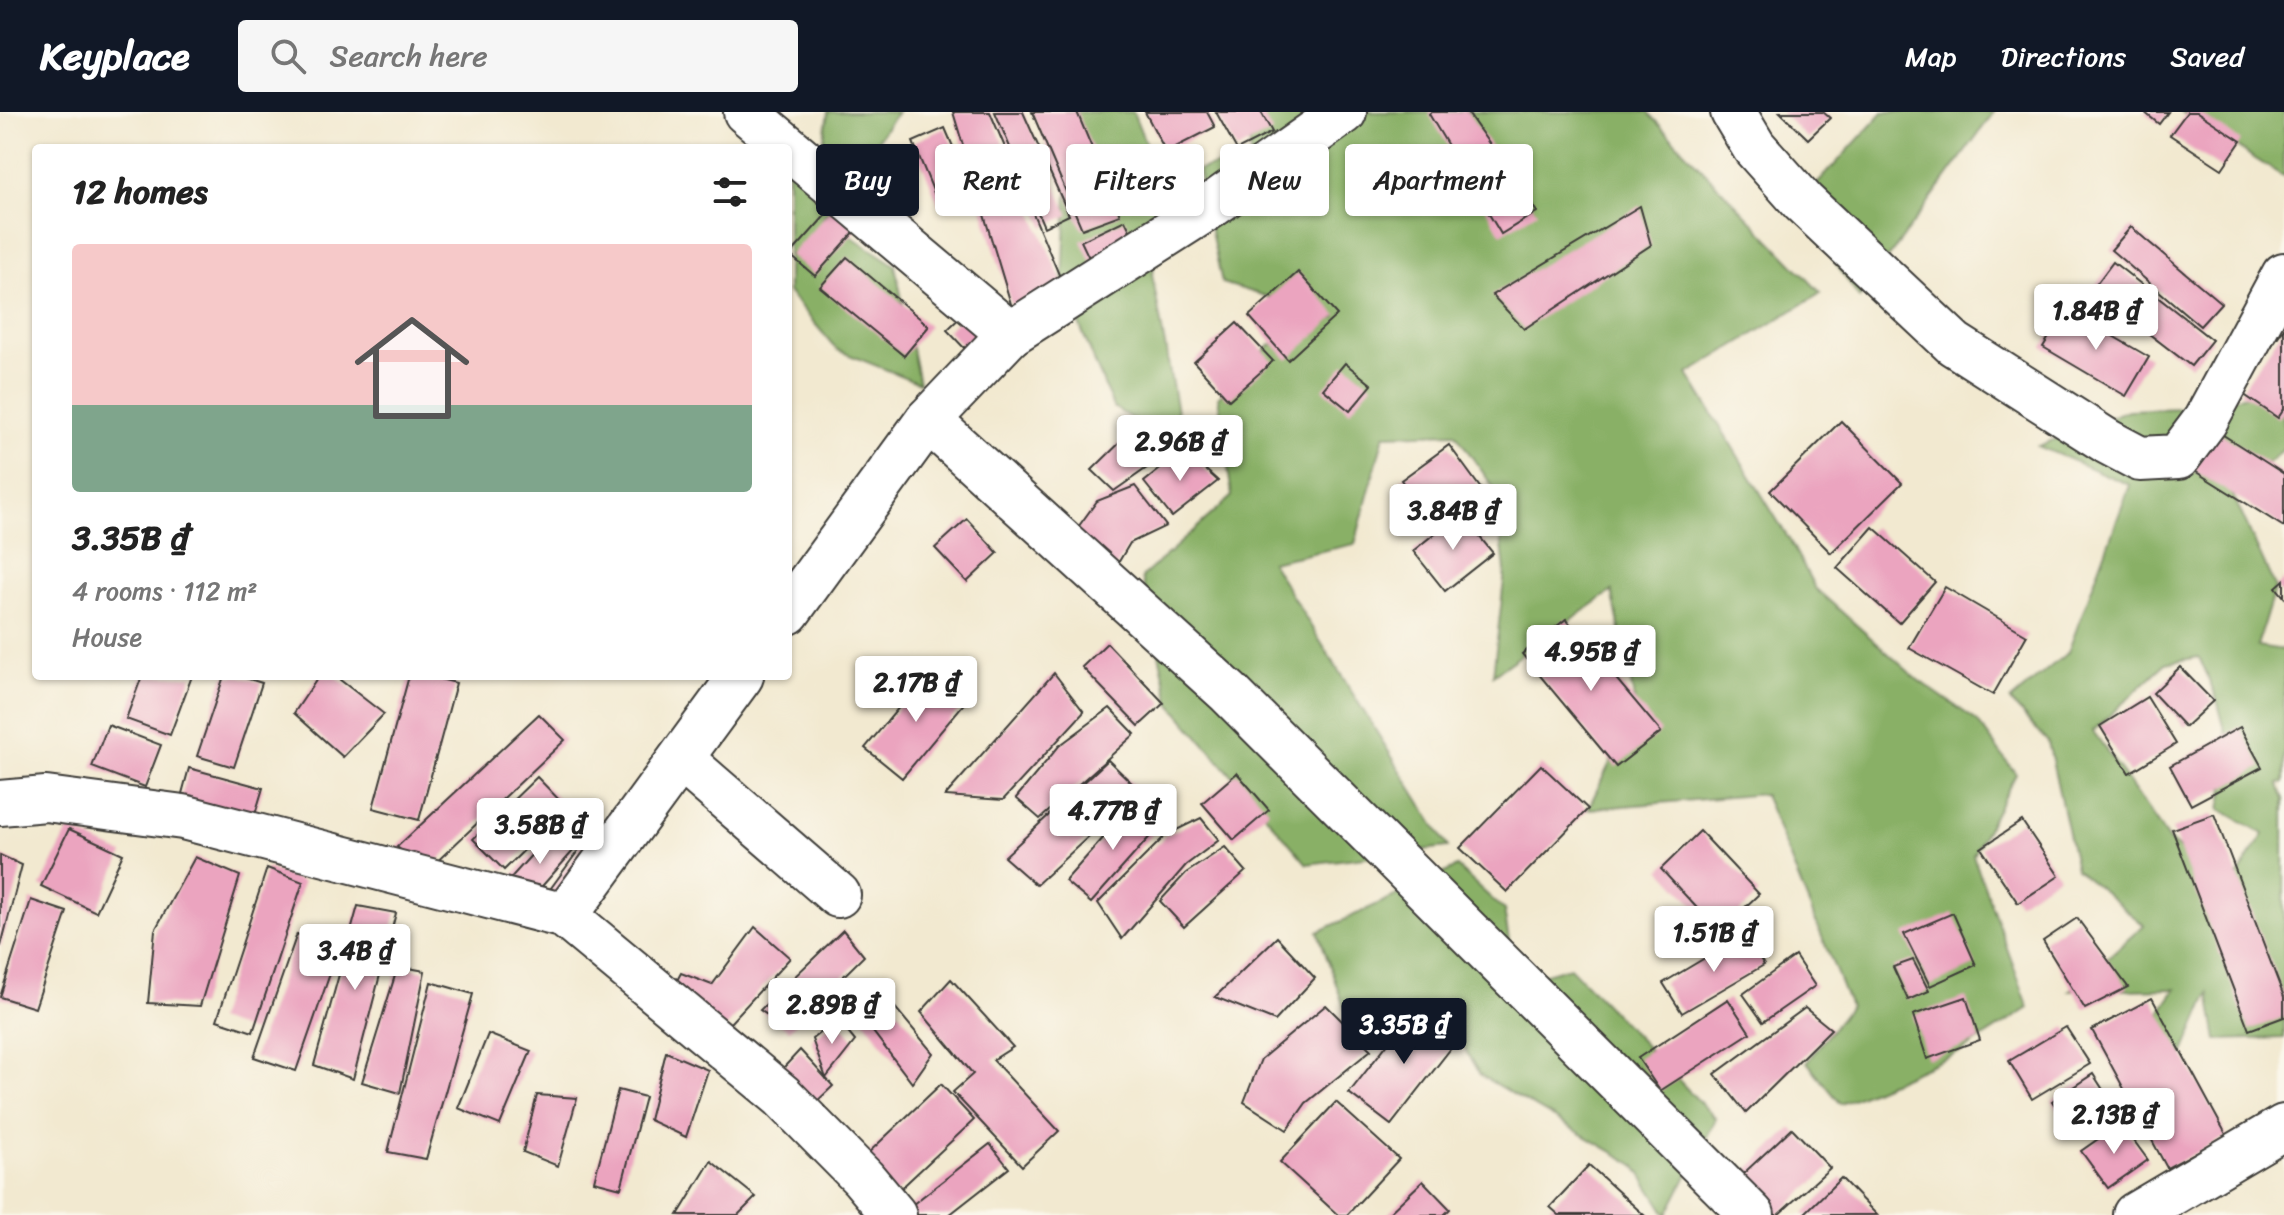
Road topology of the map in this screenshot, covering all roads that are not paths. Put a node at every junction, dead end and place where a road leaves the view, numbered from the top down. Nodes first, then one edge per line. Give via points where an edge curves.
1 (746, 112) edge
2 (1344, 112) edge
3 (1733, 112) edge
4 (784, 144) edge
5 (792, 151) edge
6 (2284, 275) edge
7 (1010, 334) junction
8 (928, 420) junction
9 (792, 607) edge
10 (738, 680) edge
11 (681, 759) junction
12 (0, 803) edge
13 (838, 895) dead end
14 (565, 916) junction
15 (2284, 1127) edge
16 (894, 1215) edge
17 (1752, 1215) edge
18 (2135, 1215) edge

1 - 4 main road
2 - 7 main road via 1211,206
3 - 6 main road via 1754,147 1803,202 1954,344 2140,459 2178,457 2205,421
5 - 7 main road
7 - 8 main road
8 - 9 main road
8 - 17 main road via 1228,692
10 - 11 main road
11 - 13 main road
11 - 14 main road
12 - 14 main road via 46,799 183,817
14 - 16 main road via 782,1096
15 - 18 main road

